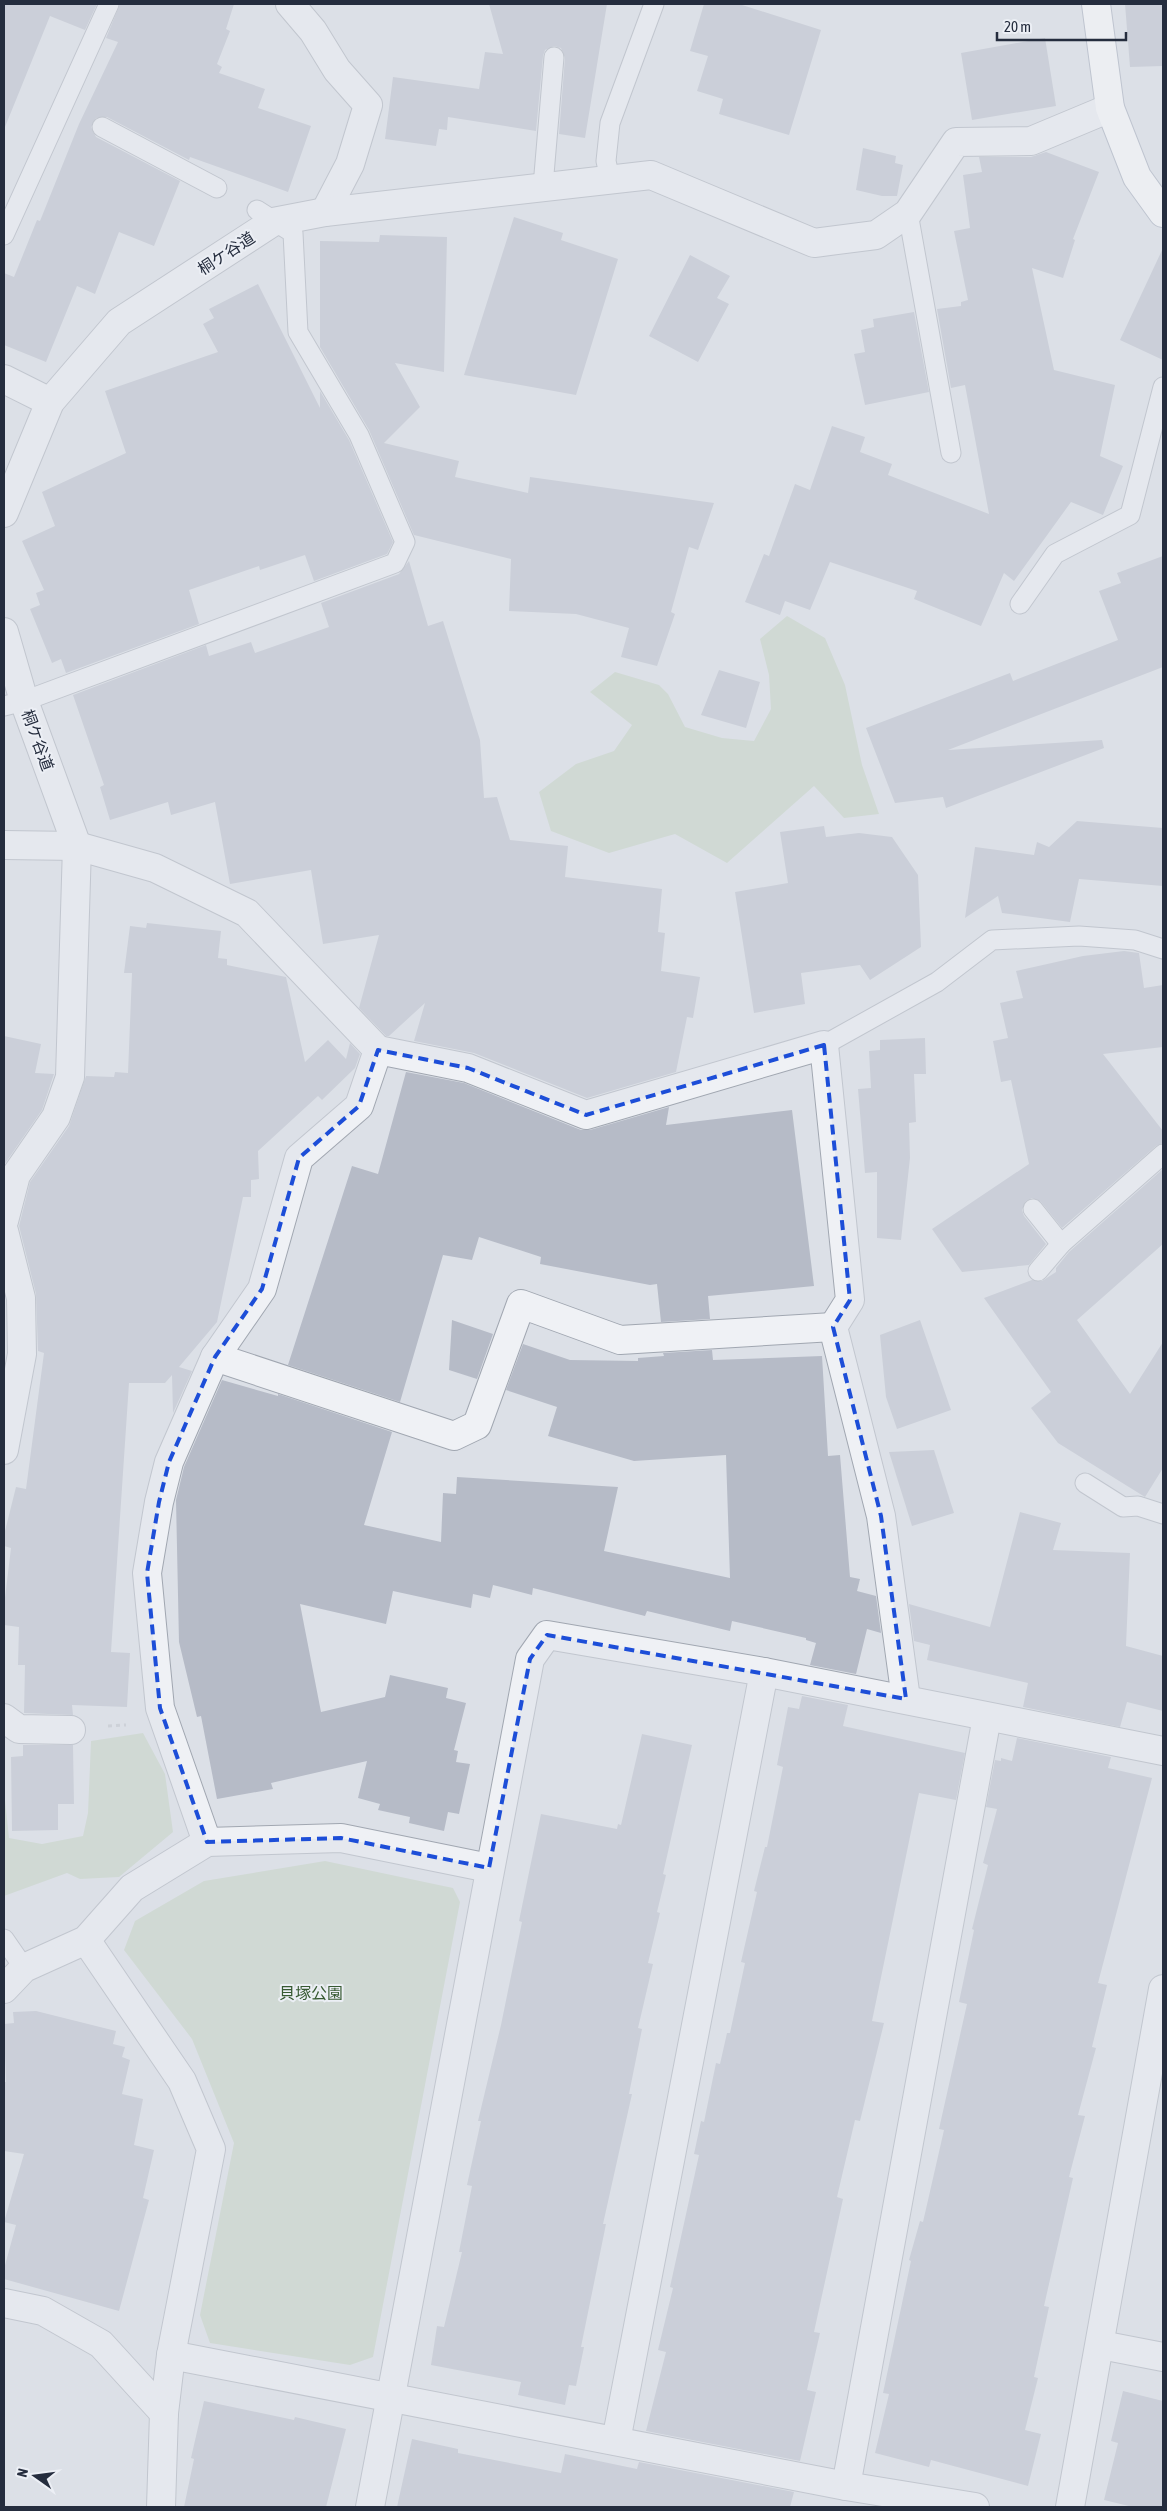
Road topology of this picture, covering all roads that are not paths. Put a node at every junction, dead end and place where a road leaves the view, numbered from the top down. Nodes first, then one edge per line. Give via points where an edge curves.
1 (109, 4) edge
2 (290, 4) edge
3 (654, 4) edge
4 (1096, 4) edge
5 (554, 57) dead end
6 (1110, 108) junction
7 (102, 128) dead end
8 (610, 179) junction
9 (543, 186) junction
10 (217, 188) dead end
11 (325, 212) junction
12 (908, 213) junction
13 (1163, 213) edge
14 (265, 216) junction
15 (4, 235) edge
16 (4, 380) edge
17 (1163, 387) edge
18 (50, 402) junction
19 (951, 453) dead end
20 (4, 513) edge
21 (1020, 604) dead end
22 (4, 632) edge
23 (14, 704) edge
24 (4, 844) edge
25 (77, 846) junction
26 (1163, 949) edge
27 (824, 1045) junction
28 (378, 1050) junction
29 (1163, 1154) edge
30 (1033, 1210) dead end
31 (4, 1221) edge
32 (4, 1231) edge
33 (1062, 1244) junction
34 (1038, 1271) dead end
35 (833, 1327) junction
36 (215, 1357) junction
37 (4, 1450) edge
38 (1085, 1483) dead end
39 (1163, 1514) edge
40 (764, 1672) junction
41 (906, 1700) junction
42 (987, 1717) junction
43 (4, 1718) edge
44 (70, 1730) road end
45 (1163, 1751) edge
46 (208, 1842) junction
47 (490, 1868) junction
48 (4, 1939) edge
49 (86, 1940) junction
50 (24, 1968) junction
51 (4, 1989) edge
52 (1163, 1989) edge
53 (4, 2303) edge
54 (1100, 2345) junction
55 (171, 2355) junction
56 (1163, 2357) edge
57 (390, 2398) junction
58 (164, 2413) junction
59 (616, 2441) junction
60 (846, 2486) junction
61 (160, 2507) edge
62 (370, 2507) edge
63 (974, 2507) edge
64 (1070, 2507) edge

1 - 15 lane
2 - 11 street via 313,30 337,70 368,105 350,164
3 - 8 lane via 610,123 606,161
4 - 6 main road
5 - 9 lane
6 - 12 street via 1031,141 956,142
6 - 13 main road via 1137,176
7 - 10 lane
8 - 9 street, 桐ケ谷道
8 - 12 street, 桐ケ谷道 via 651,175 814,243 876,235
9 - 11 street, 桐ケ谷道
11 - 14 street, 桐ケ谷道
12 - 19 lane
14 - 18 street, 桐ケ谷道 via 119,322
14 - 23 lane via 293,233 298,332 359,435 405,542 395,563
16 - 18 street
17 - 21 lane via 1130,515 1055,554
18 - 20 street, 桐ケ谷道
22 - 23 street, 桐ケ谷道
23 - 25 street, 桐ケ谷道
24 - 25 street
25 - 28 street via 155,868 247,914
25 - 31 street via 70,1077 56,1117 16,1175
26 - 27 lane via 1135,940 1079,936 992,940 937,982
27 - 28 street via 586,1115 468,1068
27 - 35 street via 850,1300
28 - 36 street via 359,1106 299,1158 262,1289
29 - 33 lane
30 - 33 lane
32 - 37 street via 21,1298 22,1354
33 - 34 lane
35 - 36 street via 620,1340 521,1304 477,1425 454,1436
35 - 41 street via 881,1516
36 - 46 street via 169,1462 147,1573 160,1708
38 - 39 lane via 1123,1507 1138,1506
40 - 41 street
40 - 47 street via 548,1635 530,1659
40 - 59 street
41 - 42 street
42 - 45 street
42 - 60 street
43 - 44 street via 19,1729
46 - 47 street via 341,1838
46 - 49 street via 132,1888
47 - 57 street
48 - 50 lane
49 - 50 street
49 - 55 street via 182,2081 211,2149
50 - 51 street
52 - 54 street
53 - 58 street via 42,2311 101,2344
54 - 56 street
54 - 64 street
55 - 57 street
55 - 58 street
57 - 59 street
57 - 62 street
58 - 61 street
59 - 60 street
60 - 63 street

